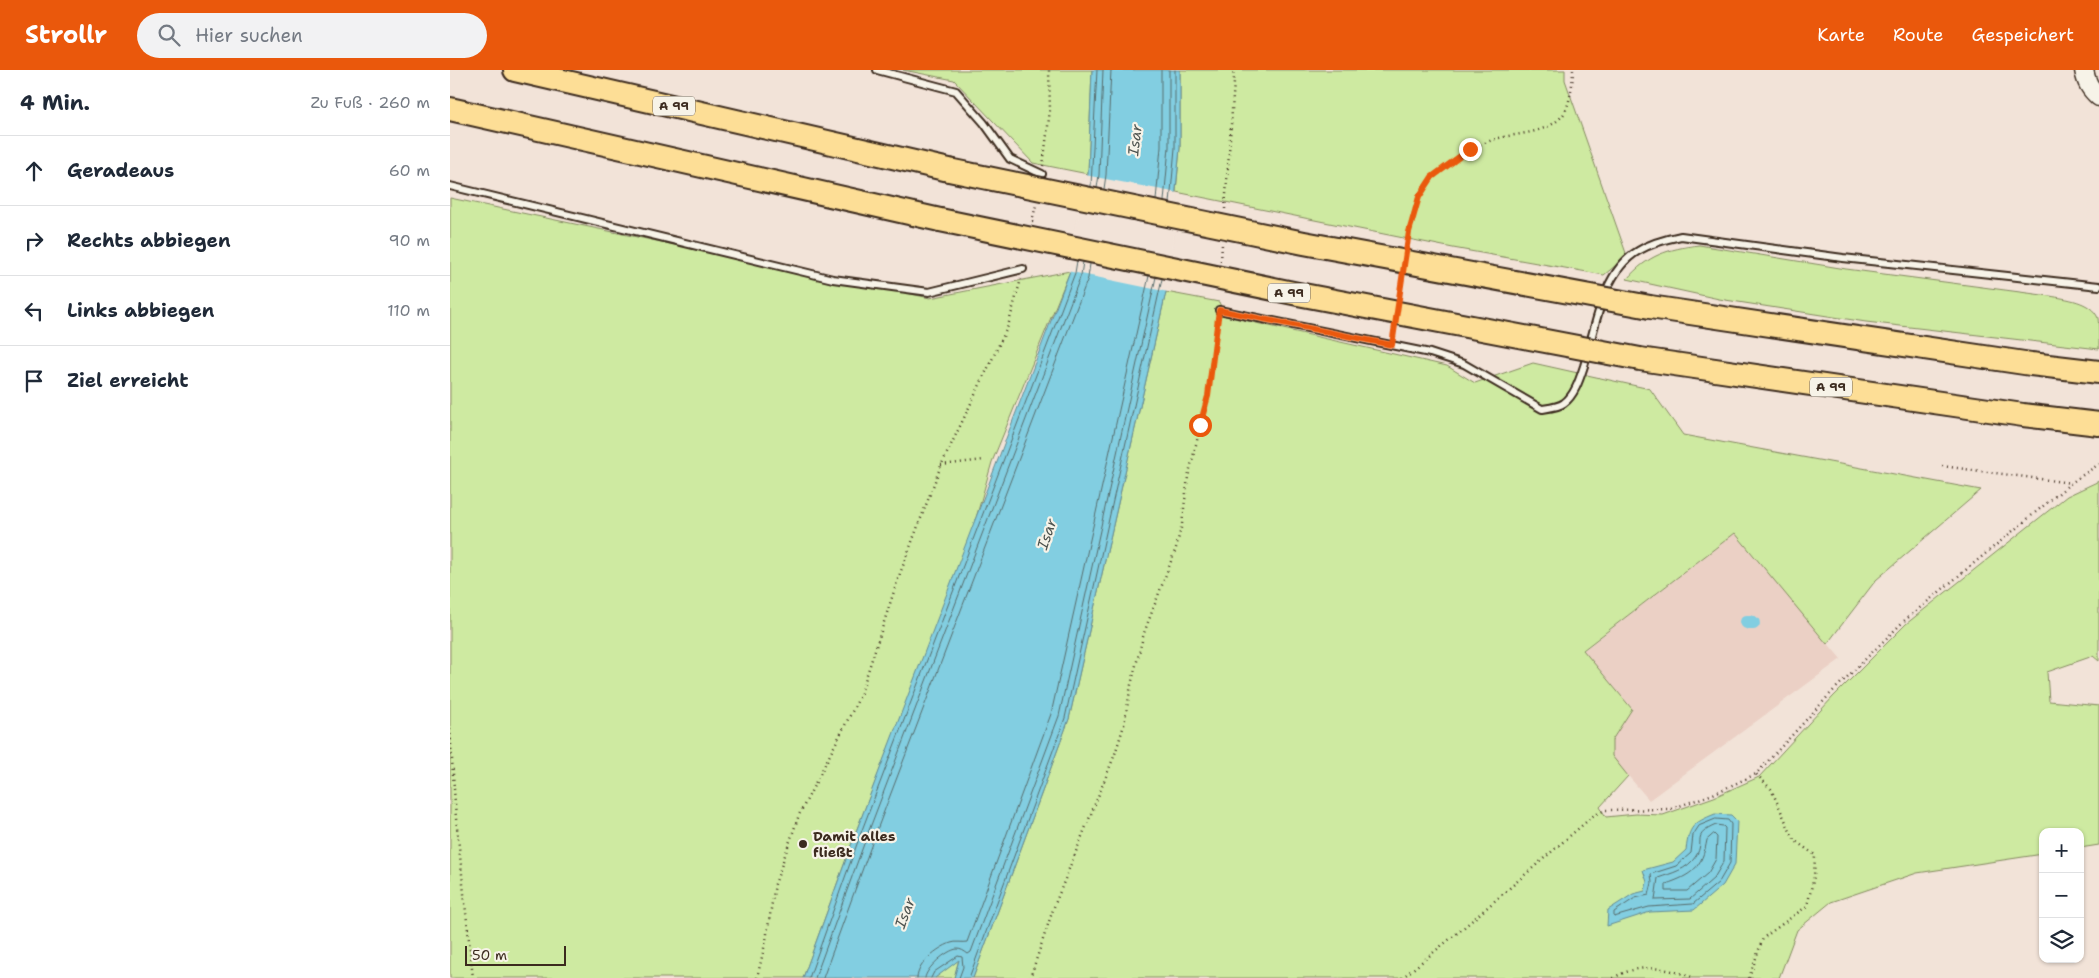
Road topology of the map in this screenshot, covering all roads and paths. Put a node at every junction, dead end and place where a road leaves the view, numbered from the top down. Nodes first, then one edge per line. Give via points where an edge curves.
1 (515, 70) edge
2 (877, 70) edge
3 (1049, 70) edge
4 (1233, 70) edge
5 (1572, 70) edge
6 (2084, 70) edge
7 (2099, 101) edge
8 (450, 109) edge
9 (1042, 174) joint
10 (450, 186) edge
11 (1036, 202) dead end
12 (1225, 210) dead end
13 (1031, 231) dead end
14 (1223, 240) dead end
15 (1406, 251) dead end
16 (1221, 268) dead end
17 (1023, 269) joint
18 (1402, 279) dead end
19 (2099, 286) edge
20 (1400, 298) dead end
21 (1219, 310) joint
22 (2099, 372) edge
23 (2099, 424) edge
24 (984, 460) dead end
25 (2099, 464) edge
26 (941, 465) junction
27 (1942, 466) dead end
28 (2071, 483) junction
29 (450, 729) edge
30 (1756, 774) junction
31 (473, 978) edge
32 (756, 978) edge
33 (1030, 978) edge
34 (1402, 978) edge
35 (1613, 978) edge
36 (1695, 978) edge
37 (1749, 978) edge

1 - 22 highway, A 99, bridge via 950,170 1304,243 1650,307
2 - 9 lane via 956,92 1010,159
3 - 9 path via 1050,110
4 - 12 path
5 - 15 path via 1573,84 1564,114 1545,128 1500,138 1470,149 1432,177 1419,197
6 - 7 main road via 2090,89
8 - 23 highway, A 99, bridge via 940,220 1298,294 1640,359
10 - 17 lane via 843,280 929,292
11 - 13 path
14 - 16 path
17 - 26 path via 1008,326
18 - 20 path
19 - 21 lane via 1843,258 1681,236 1658,241 1637,251 1619,267 1608,286 1574,392 1564,404 1542,409 1464,364 1430,353
21 - 33 path via 1208,396 1188,477 1176,548 1144,633 1115,754 1058,895
24 - 26 path
25 - 28 path
26 - 32 path via 898,579 860,696 799,815 776,884
27 - 28 path
28 - 30 path via 1904,621
29 - 31 path
30 - 34 path via 1671,809 1605,810 1593,816
30 - 37 path via 1771,789 1794,840 1815,856 1807,906 1763,938
35 - 36 path via 1646,968 1667,968

